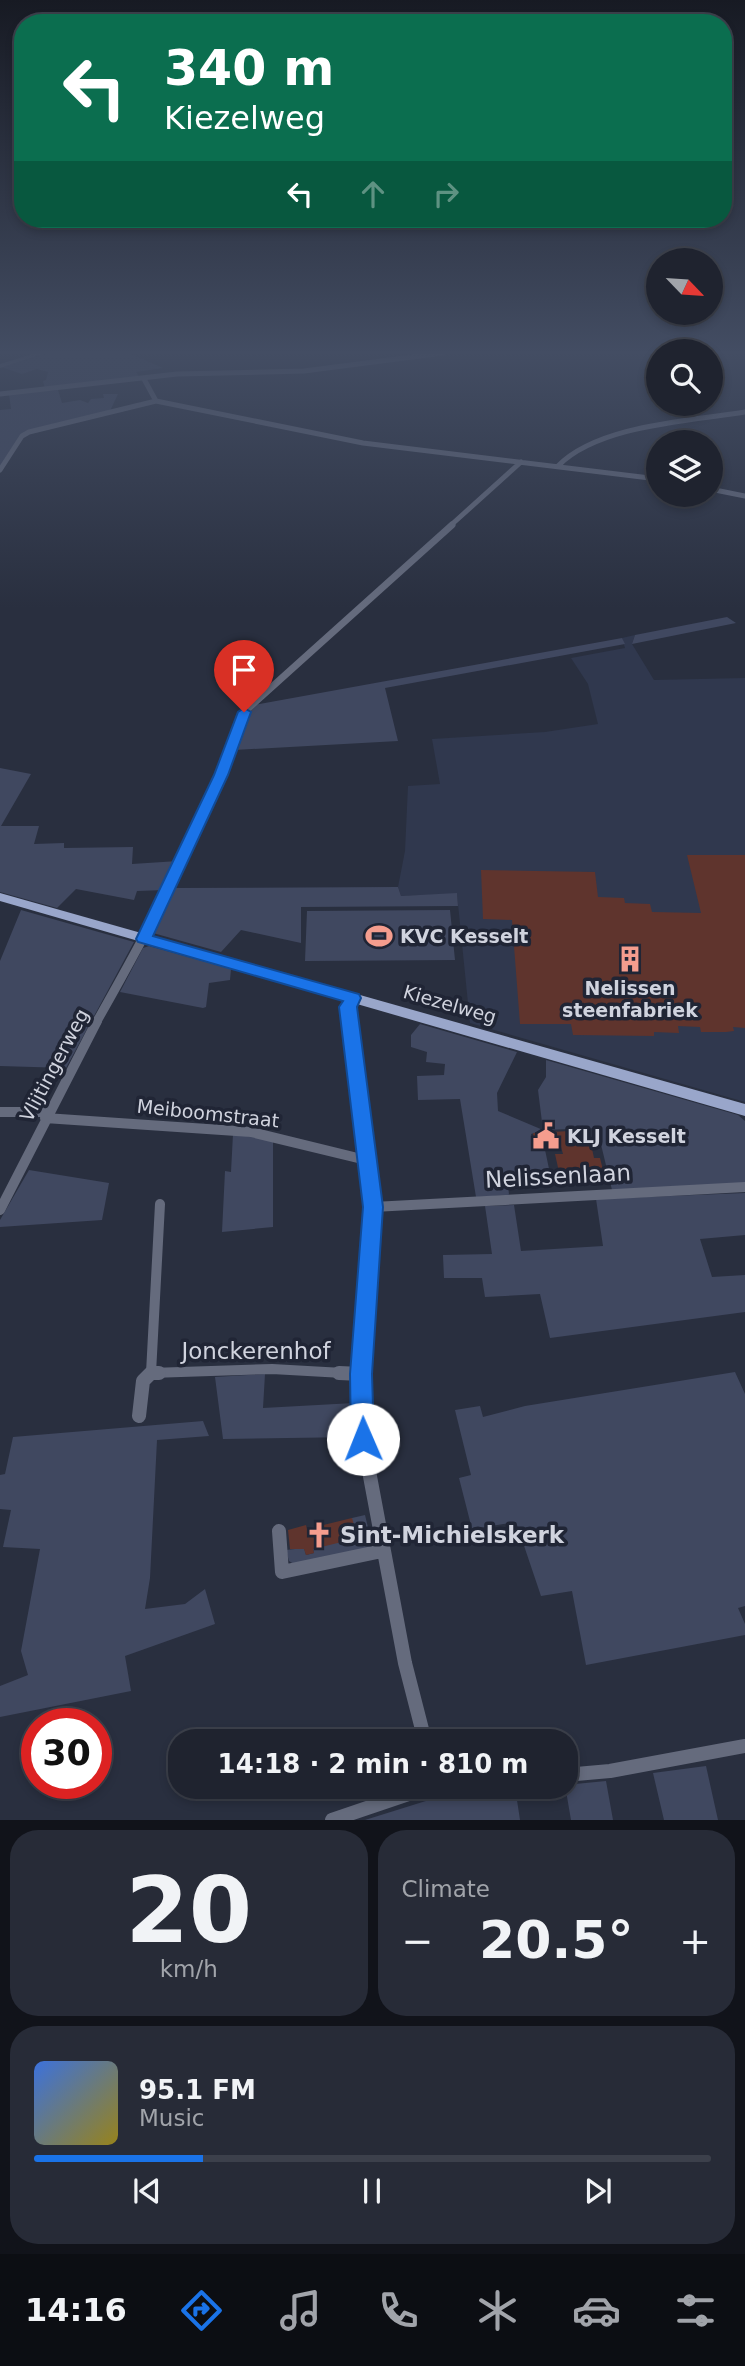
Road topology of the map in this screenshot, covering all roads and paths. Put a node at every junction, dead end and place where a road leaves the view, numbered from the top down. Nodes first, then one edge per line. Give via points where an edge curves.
1 (21, 438) edge
2 (338, 438) edge
3 (609, 438) edge
4 (521, 462) junction
5 (558, 466) junction
6 (0, 470) edge
7 (646, 477) edge
8 (723, 492) edge
9 (745, 496) edge
10 (0, 897) edge
11 (144, 939) junction
12 (353, 998) junction
13 (745, 1110) edge
14 (0, 1112) edge
15 (46, 1115) junction
16 (366, 1160) junction
17 (745, 1187) edge
18 (160, 1204) dead end
19 (373, 1207) junction
20 (0, 1210) edge
21 (151, 1373) junction
22 (361, 1374) junction
23 (139, 1416) dead end
24 (279, 1531) dead end
25 (383, 1551) junction
26 (422, 1729) edge
27 (745, 1746) edge
28 (578, 1775) edge
29 (394, 1799) edge
30 (332, 1820) edge

1 - 6 street
2 - 4 street
3 - 5 street via 568,453
4 - 5 street
4 - 11 street, Vlijtingerweg via 252,703 239,721 221,775
5 - 7 street
8 - 9 street
10 - 11 main road, Kiezelweg
11 - 12 main road, Kiezelweg
11 - 15 street, Vlijtingerweg
12 - 13 main road, Kiezelweg
12 - 16 street via 348,1007
14 - 15 street, Meiboomstraat
15 - 16 street, Meiboomstraat via 251,1132
15 - 20 street, Vlijtingerweg
16 - 19 street
17 - 19 street, Nelissenlaan
18 - 21 street, Jonckerenhof
19 - 22 street
21 - 22 street, Jonckerenhof via 272,1369
21 - 23 street, Jonckerenhof via 143,1381
22 - 25 street via 363,1439
24 - 25 street via 282,1572
25 - 26 street
27 - 28 street
29 - 30 street

